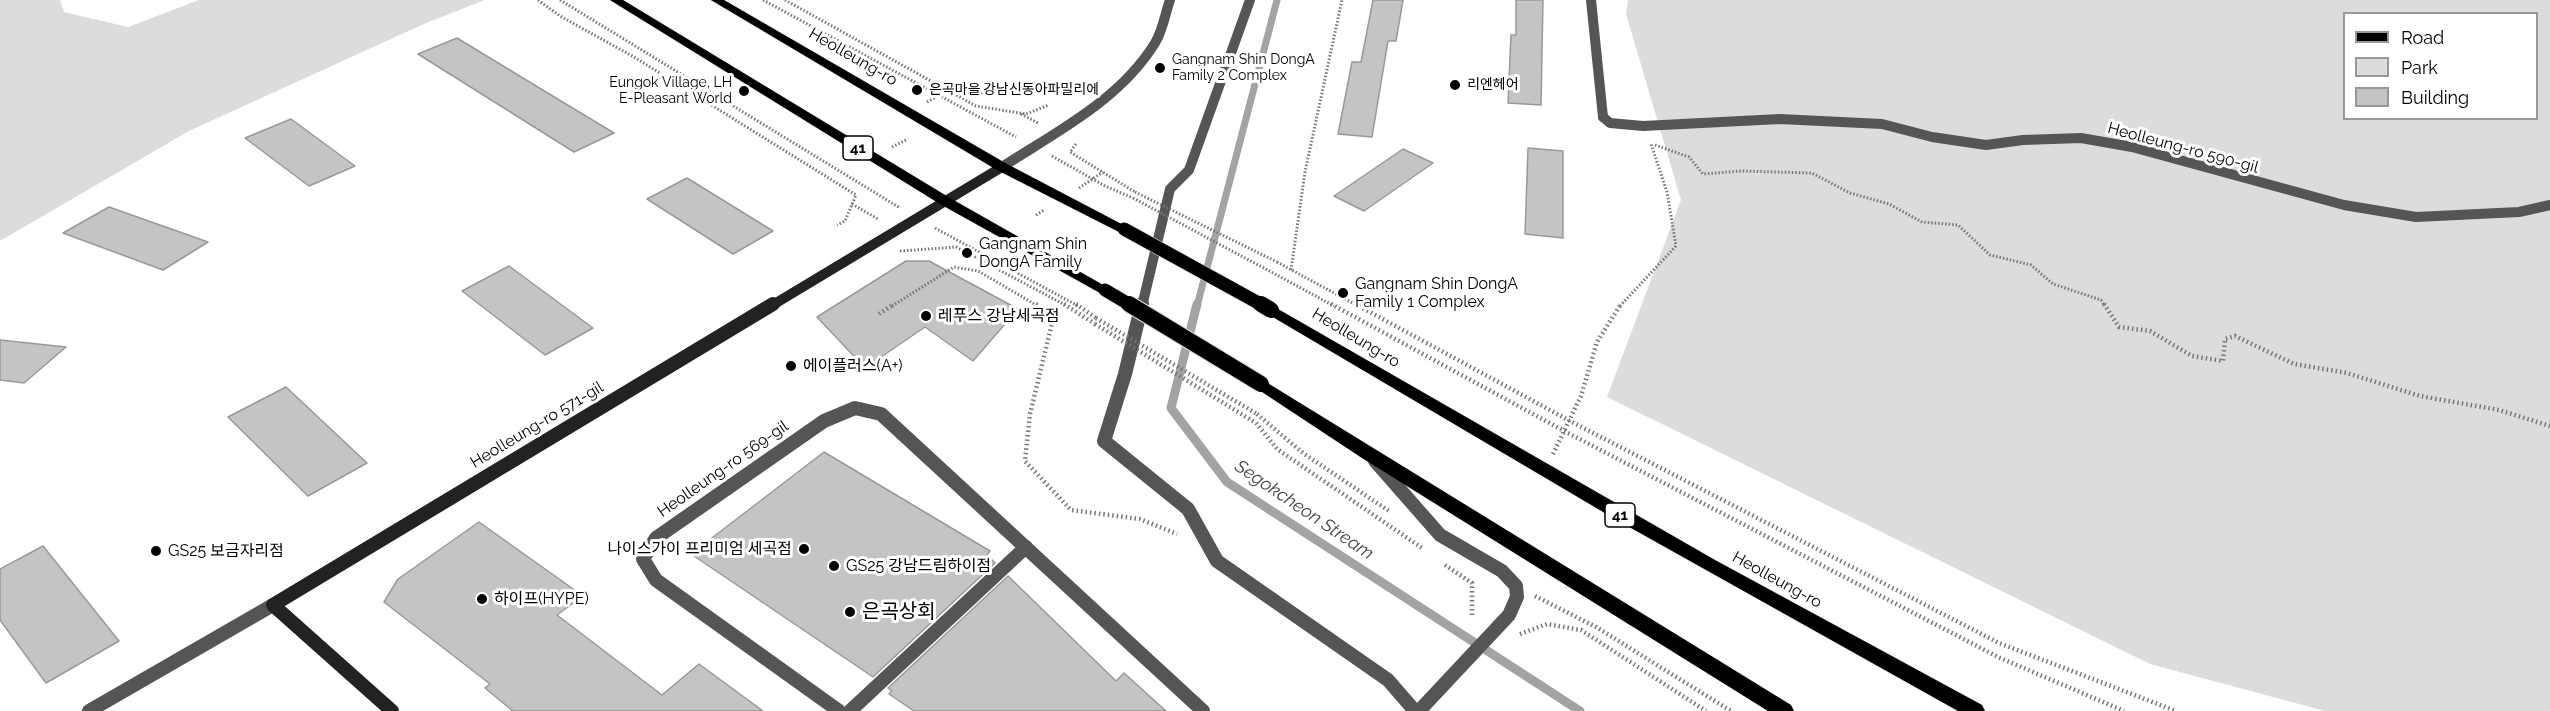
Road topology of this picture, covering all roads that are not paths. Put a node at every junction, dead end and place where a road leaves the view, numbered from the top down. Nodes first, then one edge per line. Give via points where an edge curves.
1 (615, 0) edge
2 (716, 0) edge
3 (1170, 0) edge
4 (1250, 0) edge
5 (1591, 0) edge
6 (1002, 167) junction
7 (945, 201) junction
8 (2550, 205) edge
9 (1368, 454) junction
10 (1026, 547) junction
11 (273, 605) junction
12 (89, 711) edge
13 (392, 711) edge
14 (839, 711) edge
15 (850, 711) edge
16 (1203, 711) edge
17 (1417, 711) edge
18 (1784, 711) edge
19 (1975, 711) edge

1 - 7 main road, 41
2 - 6 main road, Heolleung-ro / 41
3 - 6 street via 1156,42 1125,83
4 - 17 street via 1189,170 1170,189 1125,374 1104,441 1188,509 1217,561 1388,680
5 - 8 street, Heolleung-ro 590-gil via 1603,117 1610,123 1643,126 1780,119 1882,124 1986,145 2081,138 2132,147 2344,205 2416,218 2519,212
6 - 7 street, Heolleung-ro 571-gil
6 - 19 main road, Heolleung-ro / 41, bridge via 1271,310 1543,472
7 - 9 main road, 41, bridge via 1105,290
7 - 11 street, Heolleung-ro 571-gil
9 - 17 street via 1440,535 1502,571 1516,586 1517,597 1509,615
9 - 18 main road, 41
10 - 14 street, Heolleung-ro 569-gil via 882,414 855,408 824,421 656,538 643,559 656,580
10 - 15 street
10 - 16 street, Heolleung-ro 569-gil
11 - 12 street, Heolleung-ro 571-gil
11 - 13 street

